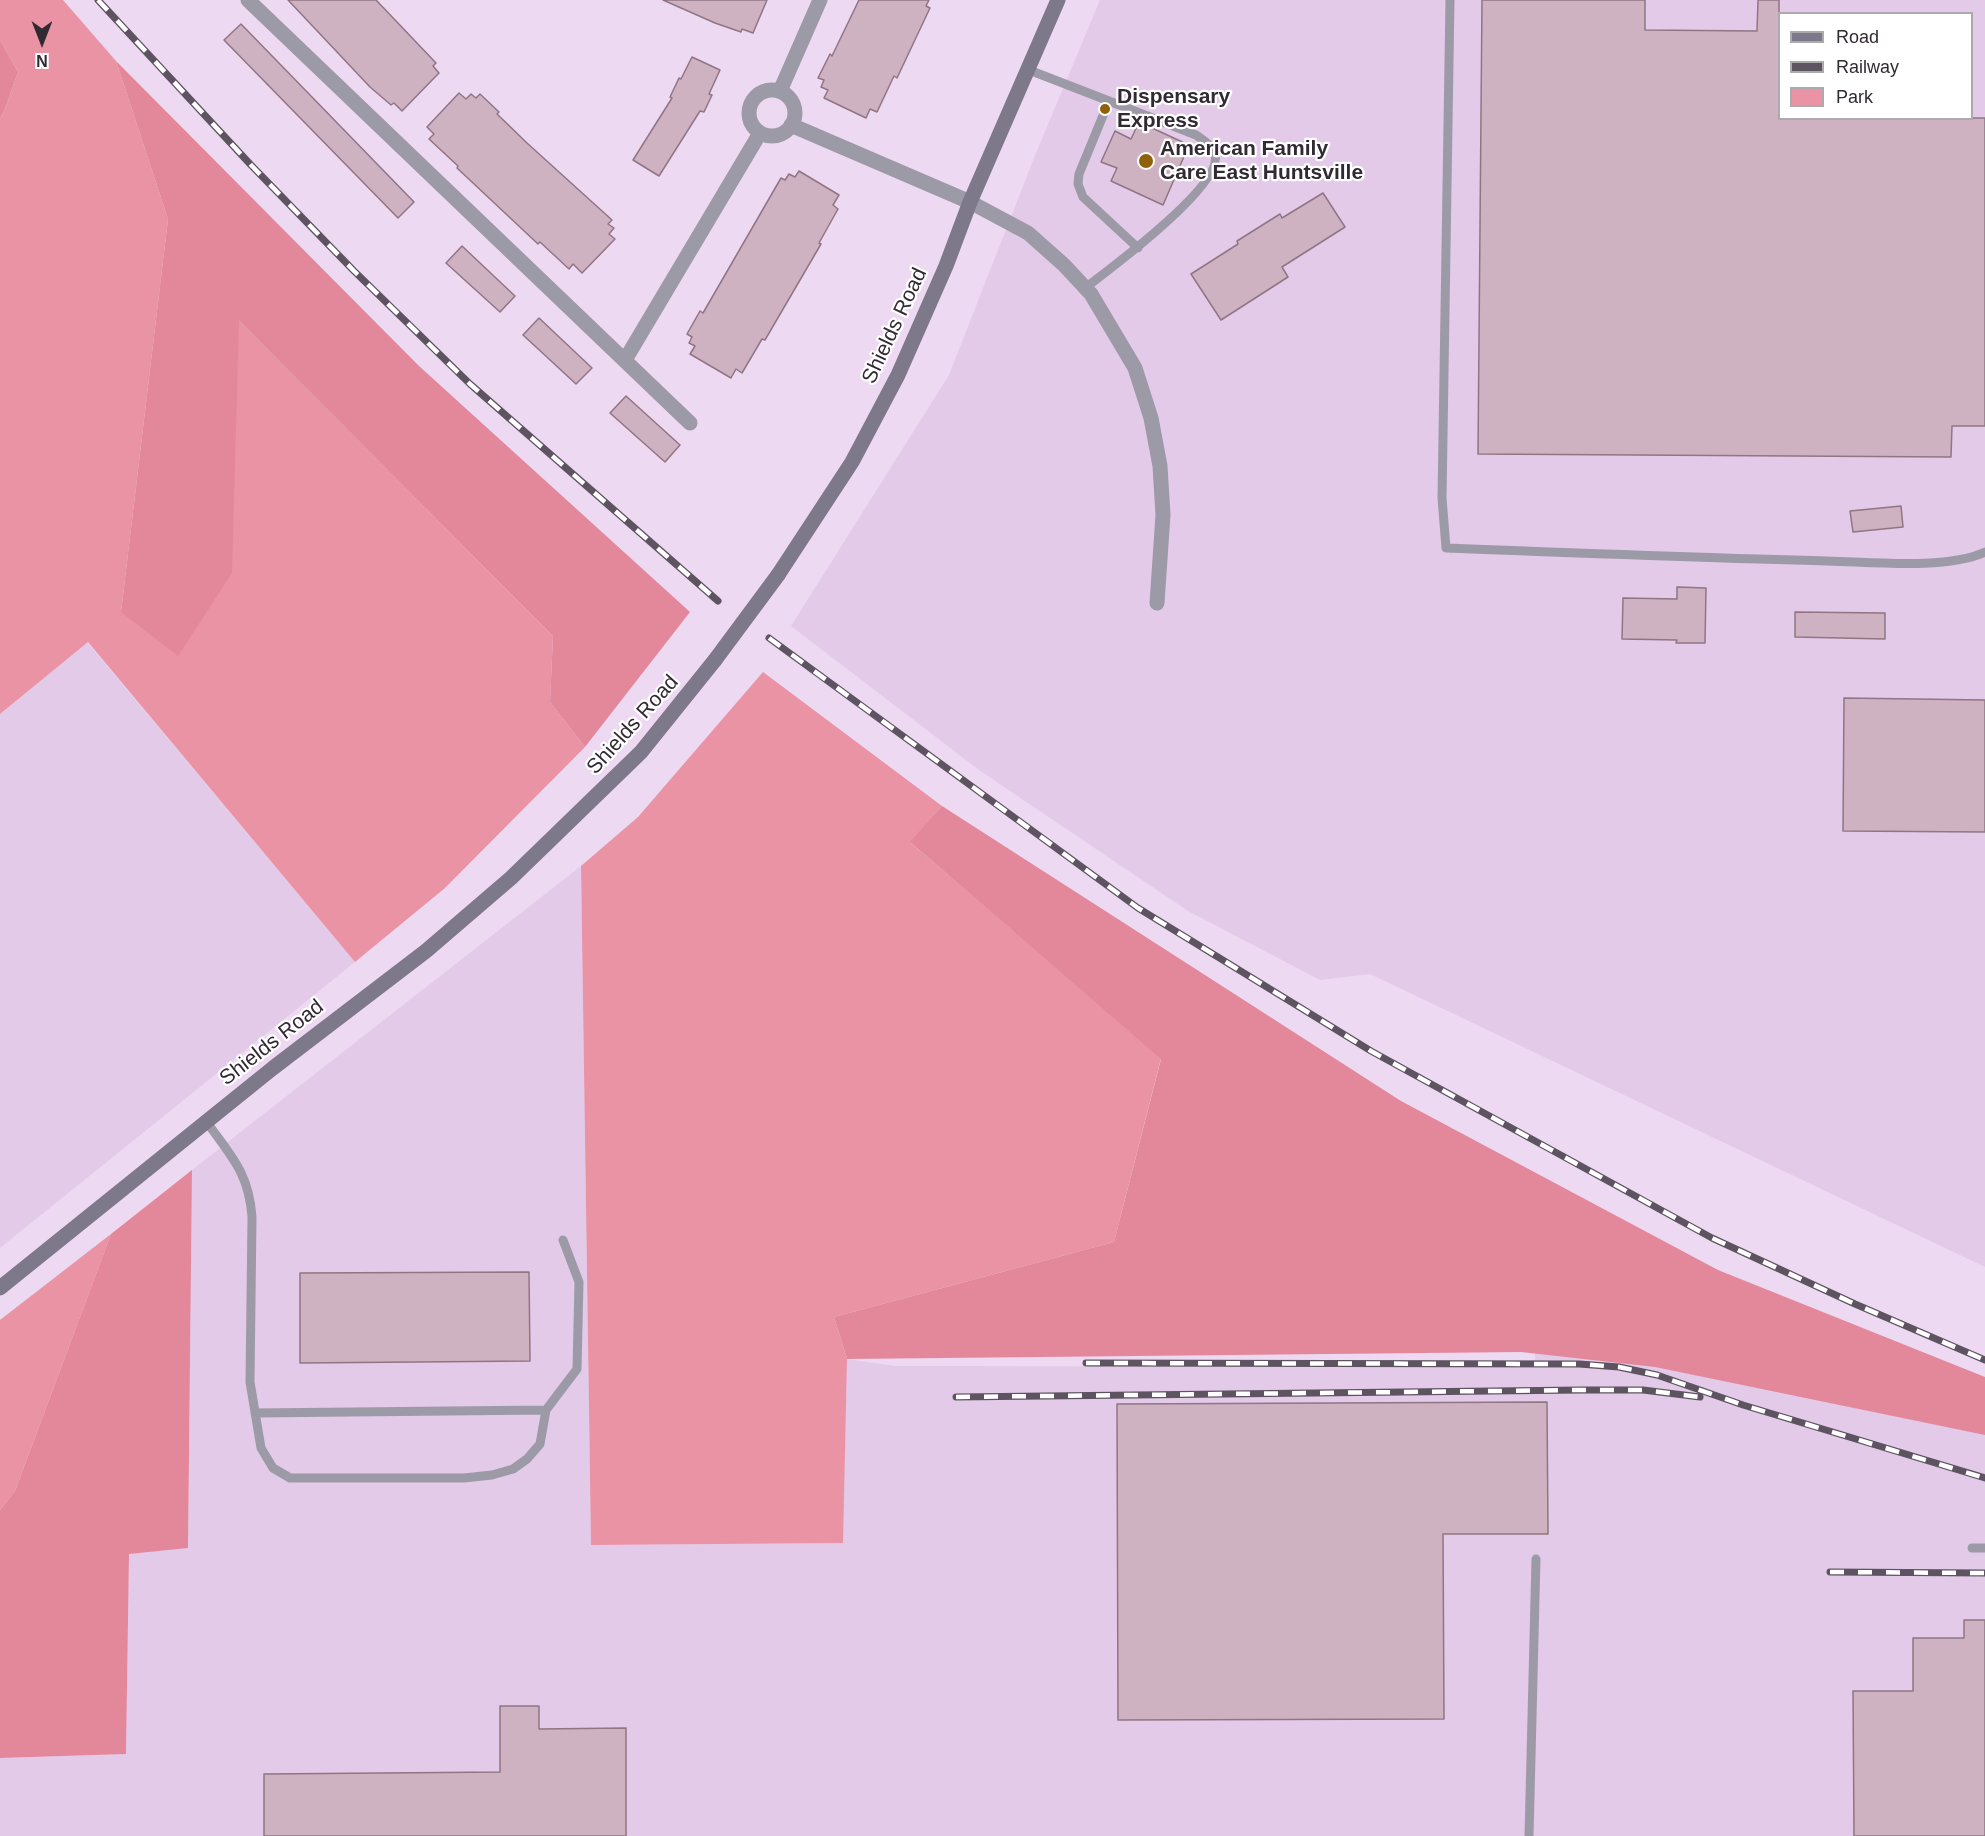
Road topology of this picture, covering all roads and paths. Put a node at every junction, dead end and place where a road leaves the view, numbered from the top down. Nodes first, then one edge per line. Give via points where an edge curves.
1 (248, 0) edge
2 (820, 0) edge
3 (1058, 0) edge
4 (1450, 0) edge
5 (1029, 70) junction
6 (780, 91) junction
7 (1109, 101) junction
8 (791, 125) junction
9 (760, 133) junction
10 (970, 202) junction
11 (1138, 248) junction
12 (1085, 288) junction
13 (625, 360) junction
14 (690, 423) dead end
15 (1985, 552) edge
16 (1157, 603) dead end
17 (206, 1121) junction
18 (563, 1240) dead end
19 (0, 1288) edge
20 (546, 1410) junction
21 (255, 1413) junction
22 (1972, 1548) dead end
23 (1985, 1548) edge
24 (1536, 1559) dead end
25 (1529, 1836) edge

1 - 13 street
2 - 6 street
3 - 5 street, Shields Road
4 - 15 lane via 1442,498 1446,548 1924,563 1972,558
5 - 7 lane
5 - 10 street, Shields Road
6 - 8 street via 795,107
6 - 9 street via 765,90 750,106 750,121
7 - 11 lane via 1078,184 1083,197
7 - 11 lane via 1196,135 1208,143 1215,155 1213,170 1204,185
8 - 9 street via 775,136
8 - 10 street
9 - 13 street
10 - 12 street via 1028,233
10 - 17 street, Shields Road, bridge via 898,375 852,462 778,575 641,752 511,879 426,951
11 - 12 lane
12 - 16 street via 1135,368 1151,418 1163,514
13 - 14 street
17 - 19 street, Shields Road
17 - 21 lane via 236,1163 251,1197 250,1382
18 - 20 lane via 579,1282 577,1369
20 - 21 lane
20 - 21 lane via 540,1444 527,1459 513,1469 464,1478 290,1478 273,1468 261,1448
22 - 23 lane
24 - 25 lane

